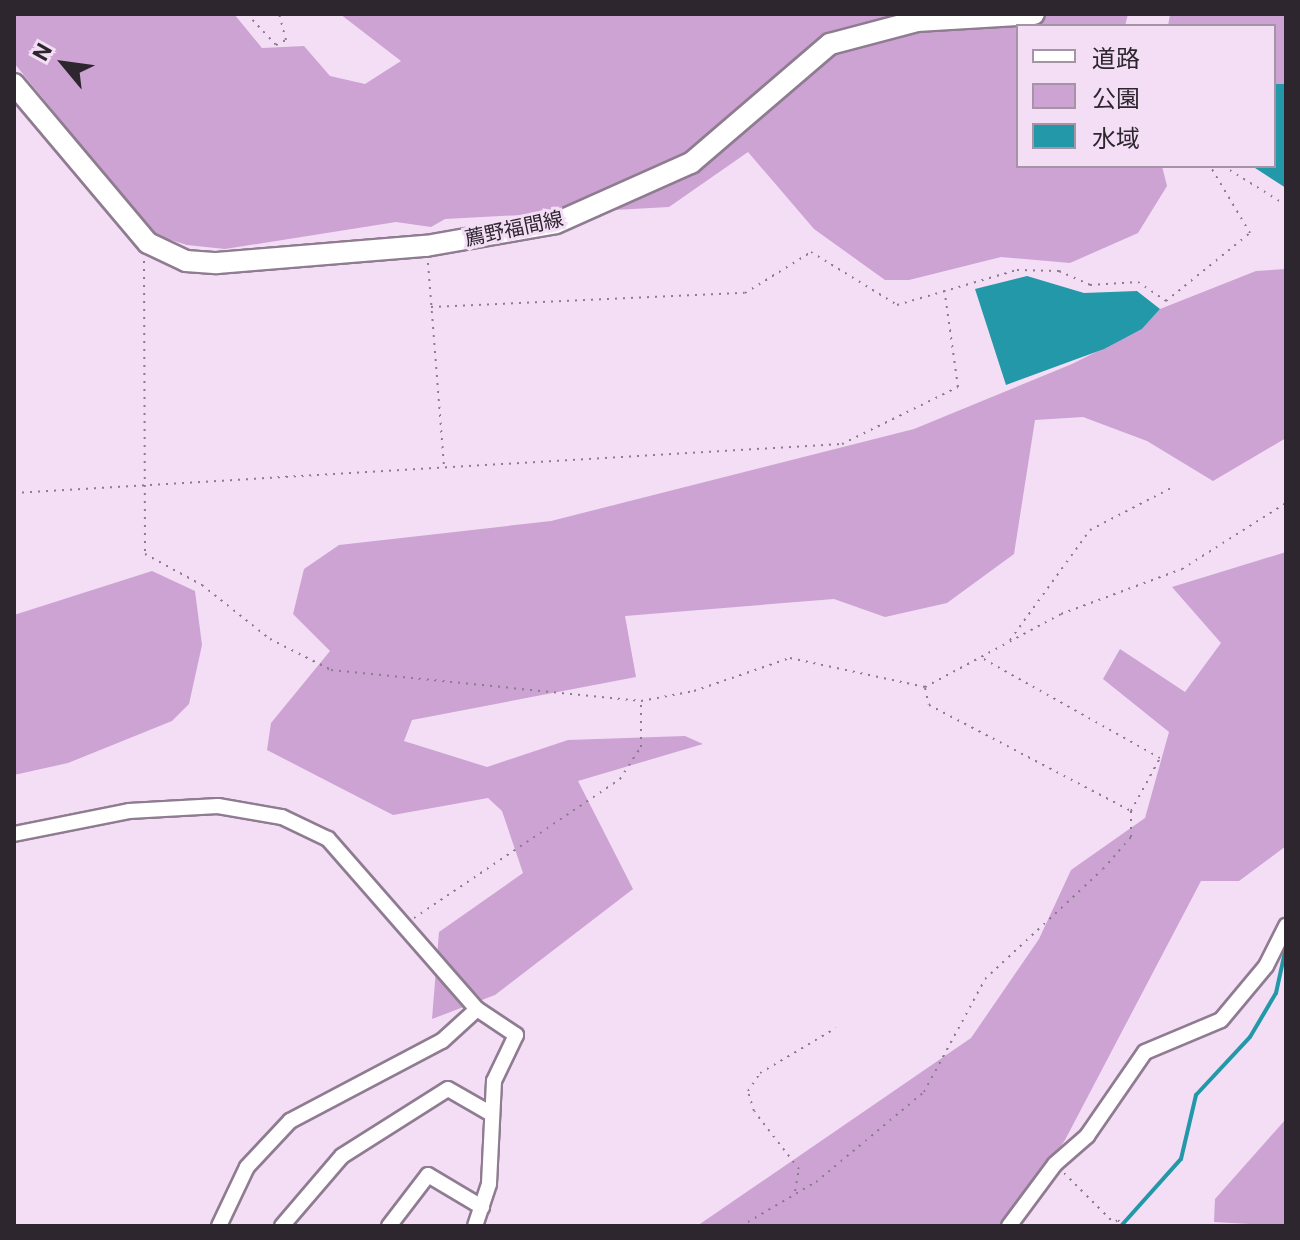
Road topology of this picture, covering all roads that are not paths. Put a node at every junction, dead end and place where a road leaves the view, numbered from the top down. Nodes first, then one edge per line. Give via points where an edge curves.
1 (1034, 14) edge
2 (14, 84) edge
3 (14, 834) edge
4 (1286, 926) edge
5 (477, 1009) junction
6 (488, 1112) junction
7 (482, 1207) junction
8 (219, 1226) edge
9 (282, 1226) edge
10 (389, 1226) edge
11 (475, 1226) edge
12 (1009, 1226) edge

1 - 2 main road, 薦野福間線 via 917,21 830,44 715,146 663,178 556,223 426,246 197,263 148,243
3 - 5 street via 185,806 282,817 328,839
4 - 12 street via 1234,1008 1207,1028 1145,1052 1087,1136 1055,1164
5 - 6 street via 516,1035
5 - 8 street via 442,1041 290,1121 247,1167
6 - 7 street
6 - 9 street via 448,1089 342,1156
7 - 10 street via 428,1175
7 - 11 street

